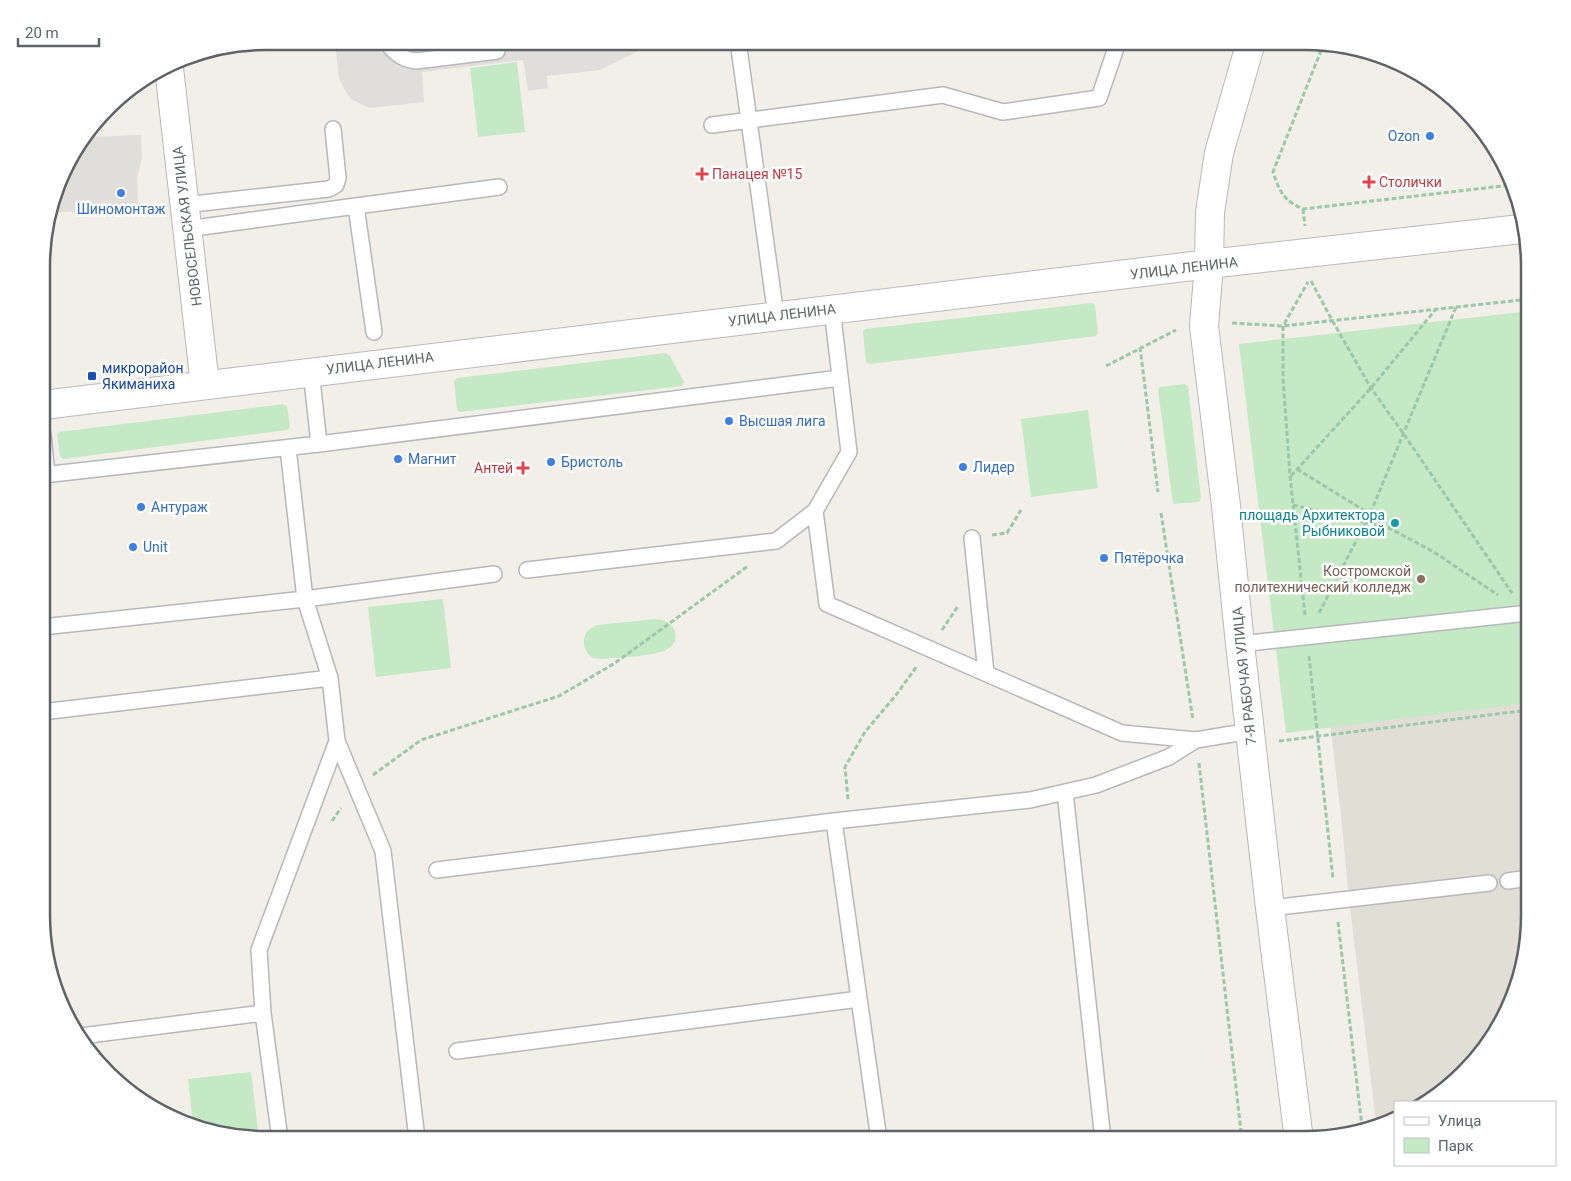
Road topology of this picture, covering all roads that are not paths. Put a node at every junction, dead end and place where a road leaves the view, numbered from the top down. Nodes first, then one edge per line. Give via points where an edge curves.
1 (392, 50) edge
2 (739, 50) edge
3 (1115, 50) edge
4 (1249, 50) edge
5 (497, 51) dead end
6 (169, 73) edge
7 (750, 121) junction
8 (712, 125) dead end
9 (333, 129) dead end
10 (499, 187) dead end
11 (356, 206) junction
12 (186, 217) junction
13 (1518, 229) edge
14 (1209, 264) junction
15 (832, 309) junction
16 (776, 316) junction
17 (374, 332) dead end
18 (311, 372) junction
19 (840, 378) junction
20 (205, 385) junction
21 (50, 404) edge
22 (319, 444) junction
23 (288, 448) junction
24 (50, 474) edge
25 (815, 511) junction
26 (972, 538) road end
27 (527, 570) dead end
28 (494, 574) dead end
29 (305, 599) junction
30 (1521, 614) edge
31 (50, 626) edge
32 (1240, 644) junction
33 (986, 673) junction
34 (330, 678) junction
35 (50, 711) edge
36 (1251, 738) junction
37 (1196, 740) junction
38 (337, 741) junction
39 (1065, 792) junction
40 (834, 821) junction
41 (437, 870) dead end
42 (1521, 879) edge
43 (1508, 880) dead end
44 (1489, 883) dead end
45 (1270, 908) junction
46 (859, 1000) junction
47 (263, 1013) junction
48 (86, 1035) edge
49 (457, 1051) dead end
50 (279, 1131) edge
51 (416, 1131) edge
52 (878, 1131) edge
53 (1102, 1131) edge
54 (1298, 1131) edge

1 - 5 lane via 404,60 416,61
2 - 7 lane
3 - 7 lane via 1099,98 1003,112 944,95
4 - 14 main road, 7-Я РАБОЧАЯ УЛИЦА via 1218,153 1210,212
6 - 12 main road, НОВОСЕЛЬСКАЯ УЛИЦА
7 - 8 lane
7 - 16 lane
9 - 12 lane via 336,185
10 - 11 lane
11 - 12 lane
11 - 17 lane
12 - 20 main road, НОВОСЕЛЬСКАЯ УЛИЦА
13 - 14 main road, УЛИЦА ЛЕНИНА
14 - 15 main road, УЛИЦА ЛЕНИНА
14 - 32 main road, 7-Я РАБОЧАЯ УЛИЦА via 1204,326
15 - 16 main road, УЛИЦА ЛЕНИНА
15 - 19 lane
16 - 18 main road, УЛИЦА ЛЕНИНА
18 - 20 main road, УЛИЦА ЛЕНИНА
18 - 22 lane
19 - 22 lane
19 - 25 lane via 849,452
20 - 21 main road, УЛИЦА ЛЕНИНА
22 - 23 lane
23 - 24 lane
23 - 29 lane
25 - 27 lane via 776,541
25 - 33 lane via 827,604
26 - 33 lane
28 - 29 lane
29 - 31 lane
29 - 34 lane
30 - 32 lane
32 - 36 main road, 7-Я РАБОЧАЯ УЛИЦА
33 - 37 lane via 1122,733
34 - 35 lane
34 - 38 lane
36 - 37 lane
36 - 45 main road, 7-Я РАБОЧАЯ УЛИЦА
37 - 39 lane via 1169,757 1096,785
38 - 47 lane via 259,950
38 - 51 lane via 383,851
39 - 40 lane via 1030,800
39 - 53 lane
40 - 41 lane
40 - 46 lane
42 - 43 lane
44 - 45 lane
45 - 54 main road, 7-Я РАБОЧАЯ УЛИЦА
46 - 49 lane
46 - 52 lane
47 - 48 lane
47 - 50 lane

